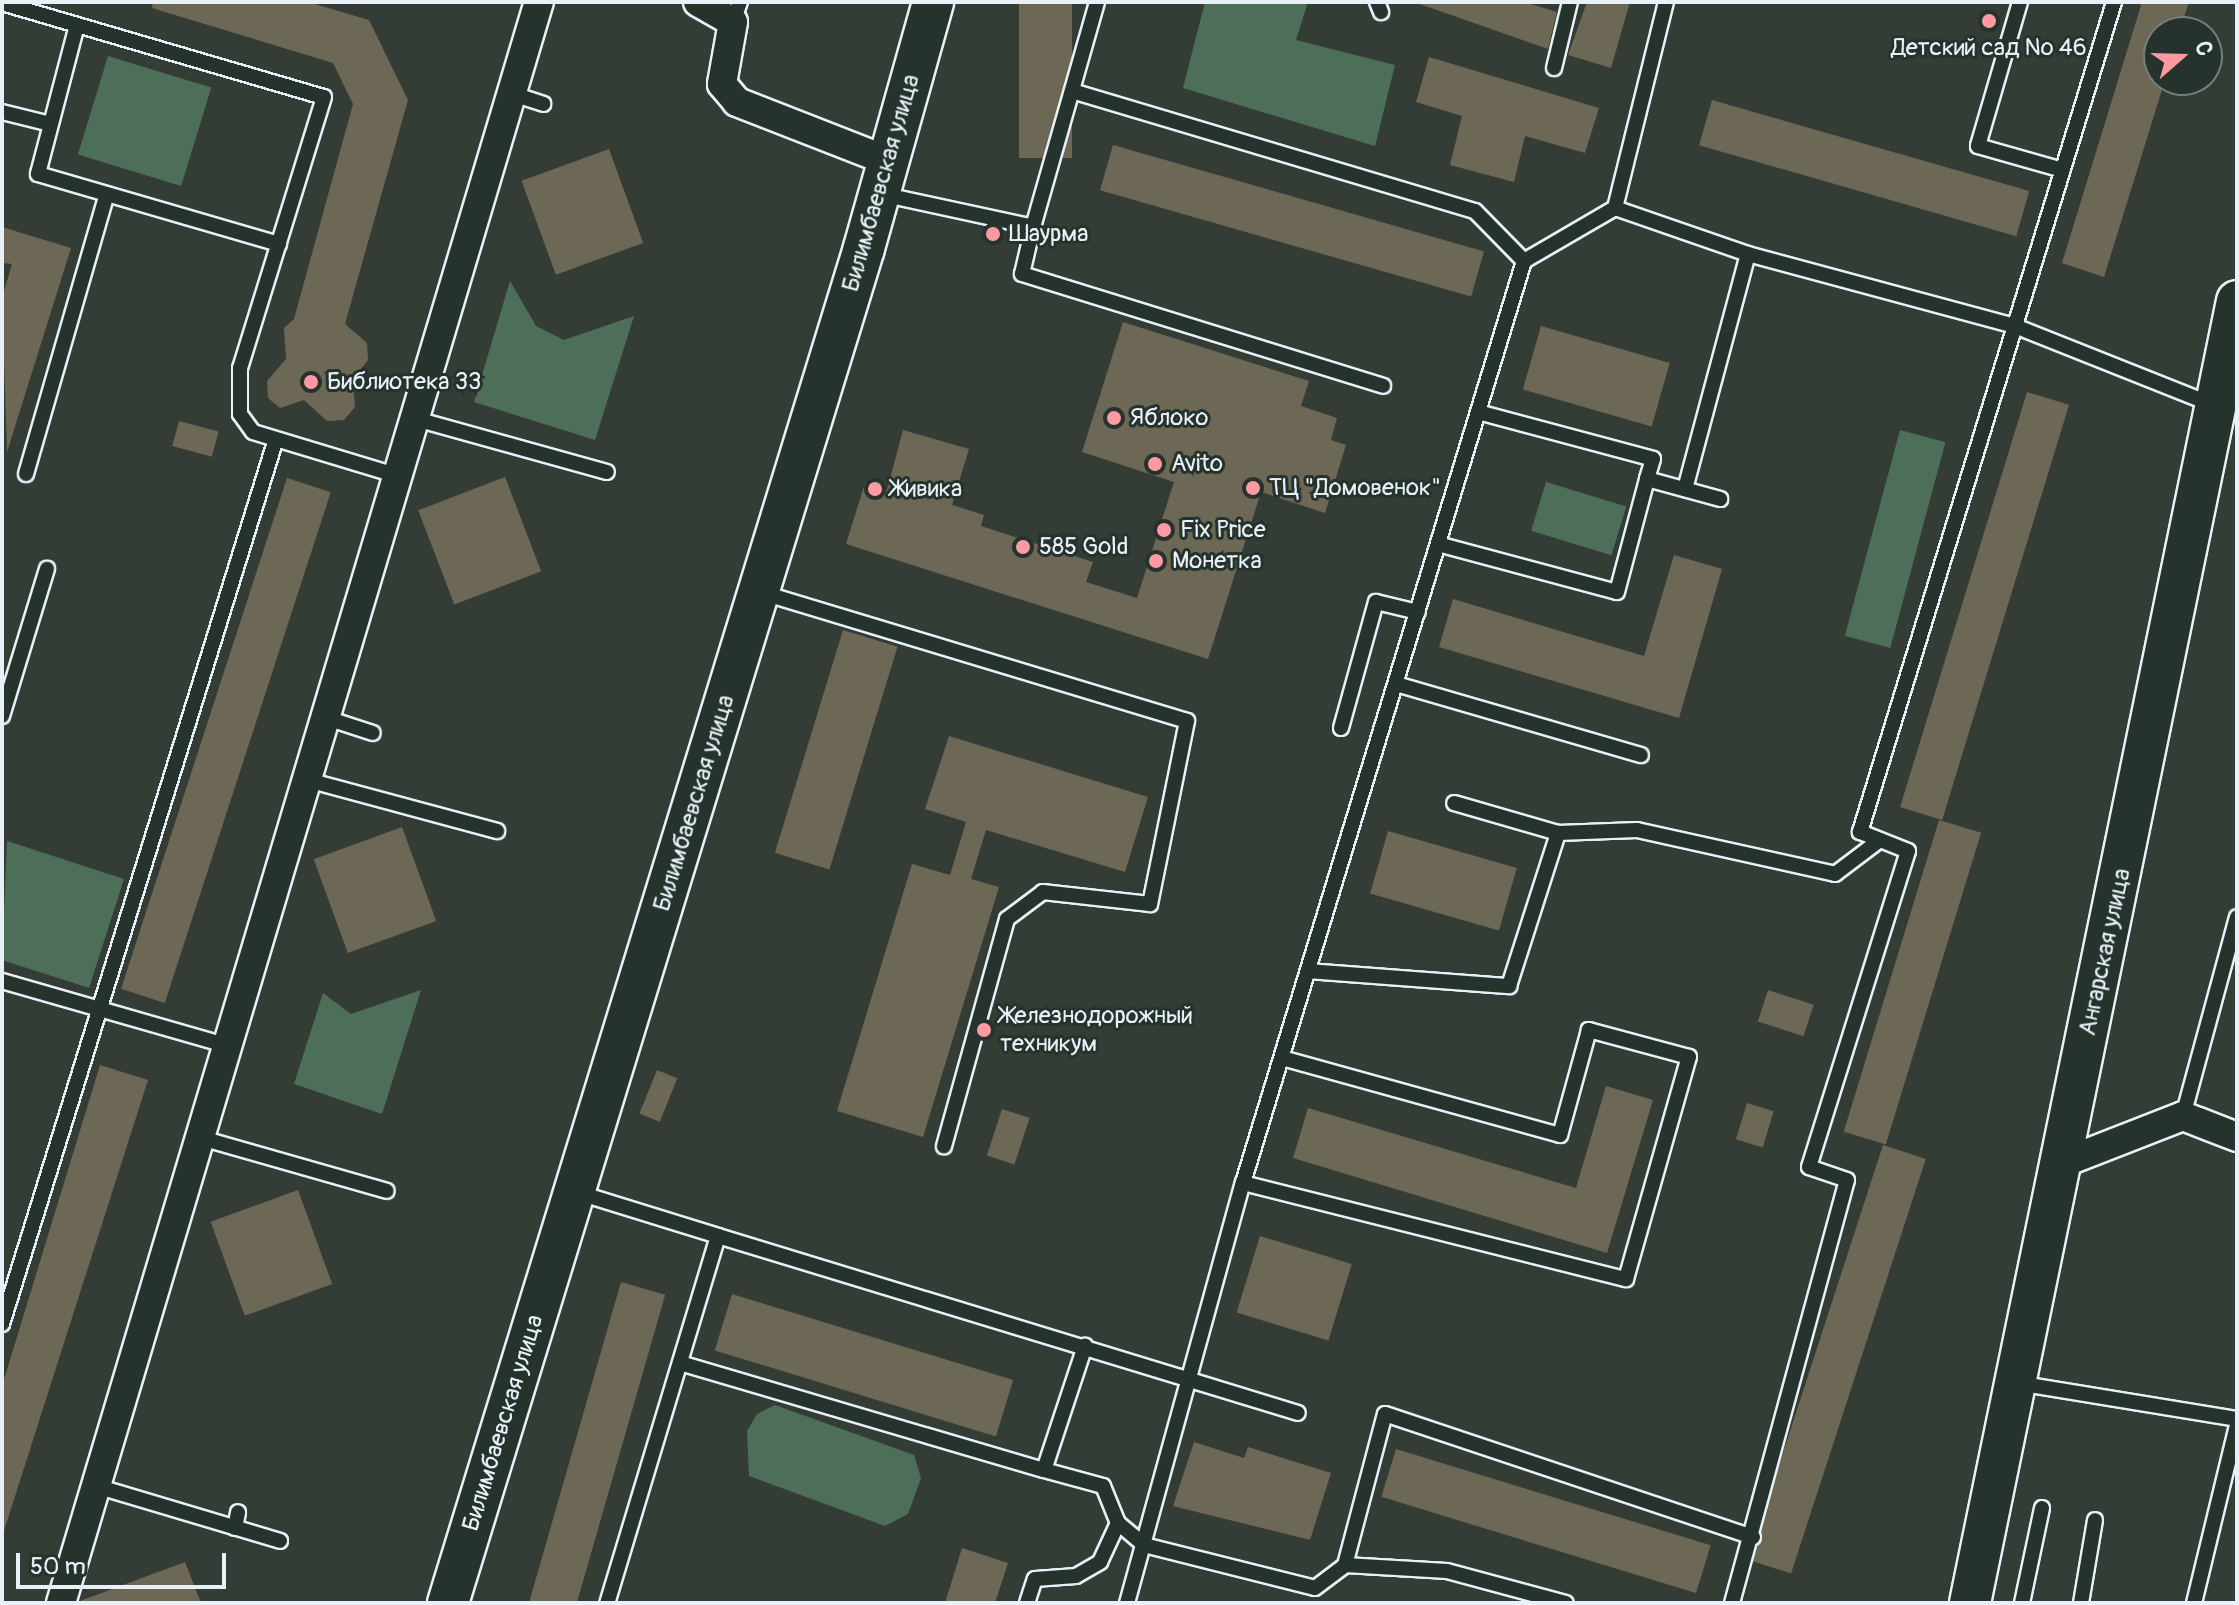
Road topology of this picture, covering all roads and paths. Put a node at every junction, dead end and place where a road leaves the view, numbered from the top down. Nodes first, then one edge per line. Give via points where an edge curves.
1 (539, 2) edge
2 (698, 2) edge
3 (933, 2) edge
4 (1097, 2) edge
5 (1570, 2) edge
6 (1666, 2) edge
7 (2020, 2) edge
8 (2114, 2) edge
9 (2, 3) edge
10 (736, 12) edge
11 (77, 25) junction
12 (1554, 68) dead end
13 (1072, 91) junction
14 (513, 94) junction
15 (543, 104) dead end
16 (2, 112) edge
17 (51, 124) junction
18 (2063, 170) junction
19 (884, 178) junction
20 (107, 194) junction
21 (1615, 208) junction
22 (1033, 227) junction
23 (279, 244) junction
24 (1748, 254) junction
25 (1524, 261) junction
26 (2237, 301) edge
27 (2015, 326) junction
28 (1383, 386) dead end
29 (2217, 406) junction
30 (1478, 412) junction
31 (416, 419) junction
32 (276, 439) junction
33 (607, 472) dead end
34 (26, 474) dead end
35 (399, 476) junction
36 (1647, 479) junction
37 (1685, 489) junction
38 (1720, 499) dead end
39 (1438, 544) junction
40 (47, 569) dead end
41 (760, 592) junction
42 (1418, 612) junction
43 (1396, 684) junction
44 (2, 716) edge
45 (327, 718) junction
46 (1341, 728) dead end
47 (373, 733) dead end
48 (1641, 755) dead end
49 (308, 780) junction
50 (1454, 803) dead end
51 (497, 831) dead end
52 (1558, 833) junction
53 (1880, 840) junction
54 (2237, 917) edge
55 (1308, 971) junction
56 (2, 981) edge
57 (99, 1008) junction
58 (229, 1046) junction
59 (1282, 1058) junction
60 (2183, 1116) junction
61 (2237, 1137) edge
62 (201, 1138) junction
63 (944, 1146) dead end
64 (2060, 1164) junction
65 (1243, 1183) junction
66 (387, 1191) dead end
67 (573, 1192) junction
68 (718, 1236) junction
69 (2, 1324) edge
70 (1085, 1346) junction
71 (680, 1363) junction
72 (1187, 1380) junction
73 (2016, 1383) junction
74 (1298, 1413) dead end
75 (2237, 1422) edge
76 (1044, 1470) junction
77 (96, 1486) junction
78 (2042, 1508) dead end
79 (238, 1512) dead end
80 (2095, 1520) dead end
81 (1118, 1523) junction
82 (235, 1528) junction
83 (1753, 1537) junction
84 (280, 1541) dead end
85 (1144, 1545) junction
86 (1345, 1565) junction
87 (61, 1603) edge
88 (448, 1603) edge
89 (607, 1603) edge
90 (1027, 1603) edge
91 (1127, 1603) edge
92 (1566, 1603) edge
93 (1732, 1603) edge
94 (1970, 1603) edge
95 (2022, 1603) edge
96 (2081, 1603) edge
97 (2194, 1603) edge

1 - 14 street
2 - 10 street
3 - 19 main road, Билимбаевская улица
4 - 13 lane
5 - 12 lane
6 - 21 lane
7 - 18 lane via 1978,146
8 - 18 lane
9 - 11 lane
10 - 19 street via 722,84 737,102
11 - 17 lane
11 - 23 lane via 324,97
13 - 22 lane
13 - 25 lane via 1475,211
14 - 15 lane
14 - 31 street
16 - 17 lane
17 - 20 lane via 38,174
18 - 27 lane
19 - 22 lane
19 - 41 main road, Билимбаевская улица
20 - 23 lane
20 - 34 lane
21 - 24 lane
21 - 25 lane
22 - 28 lane via 1022,274
23 - 32 lane via 236,393 253,432
24 - 27 lane
24 - 37 lane
25 - 30 lane
26 - 29 main road, Ангарская улица
27 - 29 lane
27 - 53 lane via 1860,832
29 - 64 main road, Ангарская улица
30 - 36 lane via 1653,459
30 - 39 lane
31 - 33 lane
31 - 35 street
32 - 35 lane
32 - 57 lane
35 - 45 street
36 - 37 lane
36 - 39 lane via 1617,592
37 - 38 lane
39 - 42 lane
40 - 44 lane
41 - 63 lane via 1187,721 1150,904 1060,890 1029,897 1013,913
41 - 67 main road, Билимбаевская улица
42 - 43 lane
42 - 46 lane via 1376,602
43 - 48 lane
43 - 55 lane
45 - 47 lane
45 - 49 street
49 - 51 lane
49 - 58 street
50 - 52 lane
52 - 53 lane via 1637,830 1835,874
52 - 55 lane via 1509,986
53 - 83 lane via 1908,851 1809,1167 1847,1180
54 - 60 lane
55 - 59 lane
56 - 57 lane
57 - 58 lane
57 - 69 lane
58 - 62 street
59 - 65 lane
59 - 65 lane via 1560,1135 1589,1030 1689,1057 1626,1279
60 - 61 street
60 - 64 street
62 - 66 lane
62 - 77 street
64 - 73 main road, Ангарская улица
65 - 72 lane
67 - 68 lane
67 - 88 main road, Билимбаевская улица
68 - 70 lane
68 - 71 lane
70 - 72 lane
70 - 76 lane
71 - 76 lane
71 - 89 lane
72 - 74 lane
72 - 85 lane
73 - 75 lane
73 - 94 main road, Ангарская улица
75 - 97 lane
76 - 81 lane via 1103,1486
77 - 82 lane
77 - 87 street
78 - 95 lane
79 - 82 lane
80 - 96 lane
81 - 85 lane
81 - 90 lane via 1100,1562 1076,1576 1035,1579
82 - 84 lane
83 - 86 lane via 1385,1414
83 - 93 lane
85 - 86 lane via 1315,1588
85 - 91 lane
86 - 92 lane via 1447,1571

